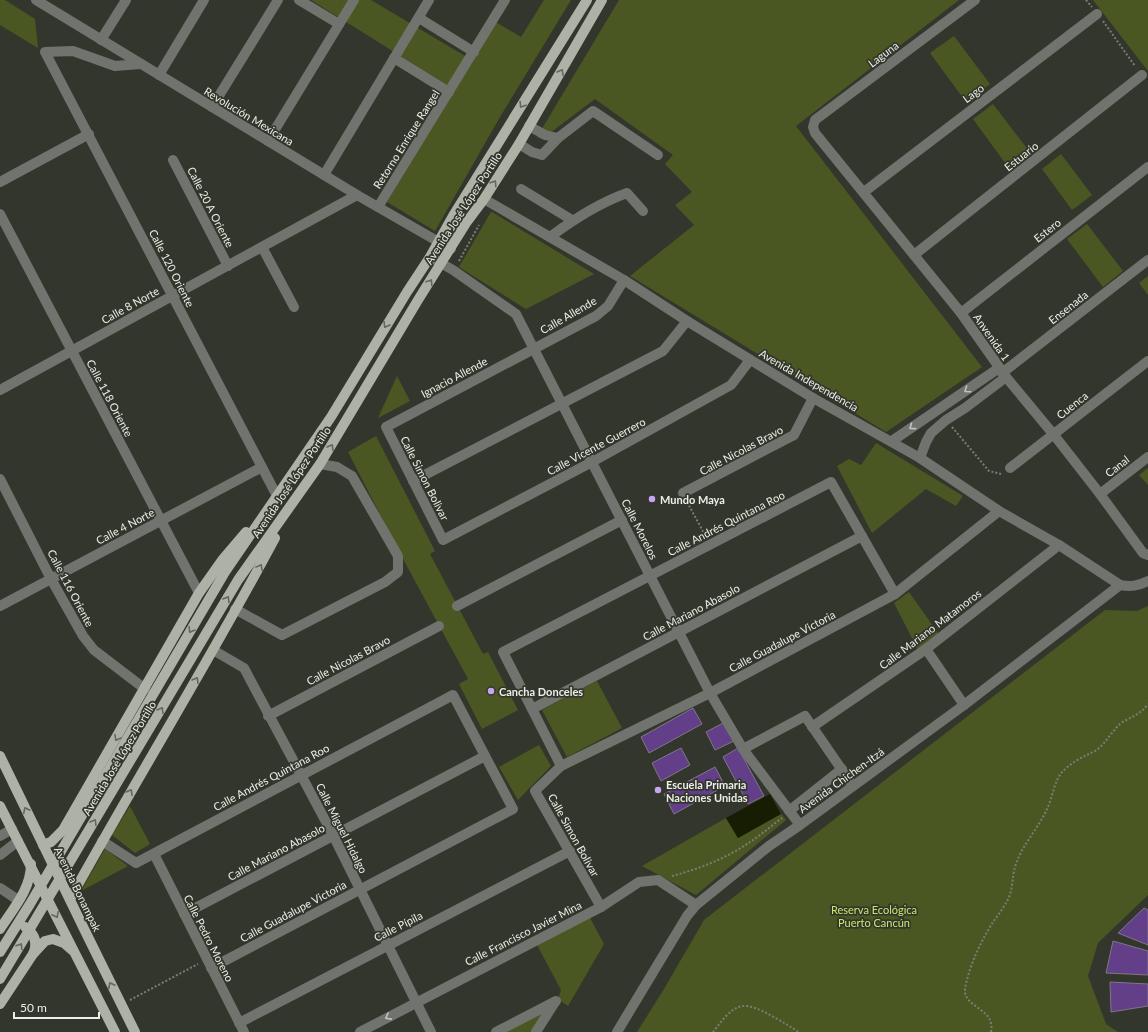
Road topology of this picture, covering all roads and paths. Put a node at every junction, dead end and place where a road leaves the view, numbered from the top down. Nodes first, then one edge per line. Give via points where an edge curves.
1 (36, 0) edge
2 (126, 0) edge
3 (204, 0) edge
4 (278, 0) edge
5 (299, 0) edge
6 (354, 0) edge
7 (430, 0) edge
8 (505, 0) edge
9 (587, 0) edge
10 (602, 0) edge
11 (975, 0) edge
12 (1086, 0) edge
13 (48, 3) edge
14 (1097, 14) junction
15 (419, 18) junction
16 (339, 24) junction
17 (101, 40) junction
18 (474, 52) junction
19 (394, 58) junction
20 (141, 64) junction
21 (159, 75) junction
22 (1142, 76) joint
23 (449, 92) junction
24 (212, 107) junction
25 (529, 126) junction
26 (815, 133) joint
27 (89, 134) junction
28 (558, 138) junction
29 (268, 141) junction
30 (519, 144) junction
31 (658, 155) dead end
32 (173, 160) dead end
33 (1148, 167) edge
34 (324, 175) junction
35 (0, 182) edge
36 (521, 189) dead end
37 (864, 192) junction
38 (357, 195) junction
39 (484, 199) junction
40 (378, 207) junction
41 (643, 210) dead end
42 (0, 214) edge
43 (572, 220) junction
44 (550, 237) junction
45 (439, 242) junction
46 (262, 247) junction
47 (451, 249) junction
48 (914, 256) junction
49 (430, 257) junction
50 (1148, 260) edge
51 (442, 263) junction
52 (228, 266) junction
53 (624, 280) junction
54 (173, 296) junction
55 (294, 307) dead end
56 (961, 313) junction
57 (687, 321) junction
58 (533, 348) junction
59 (72, 351) junction
60 (750, 360) junction
61 (1148, 361) edge
62 (1003, 373) junction
63 (0, 390) edge
64 (813, 398) junction
65 (561, 403) junction
66 (946, 420) junction
67 (386, 427) joint
68 (1054, 435) junction
69 (892, 441) junction
70 (1148, 457) edge
71 (920, 458) junction
72 (592, 462) junction
73 (320, 464) junction
74 (262, 467) junction
75 (1010, 468) joint
76 (0, 479) edge
77 (413, 481) junction
78 (683, 493) joint
79 (1100, 494) junction
80 (277, 496) junction
81 (294, 502) junction
82 (999, 510) junction
83 (622, 520) junction
84 (161, 521) junction
85 (862, 536) junction
86 (443, 540) joint
87 (710, 545) junction
88 (1059, 545) junction
89 (1148, 555) edge
90 (650, 576) junction
91 (52, 579) junction
92 (1148, 581) edge
93 (1120, 585) junction
94 (200, 593) junction
95 (895, 594) junction
96 (0, 606) edge
97 (457, 606) dead end
98 (235, 609) junction
99 (439, 626) dead end
100 (679, 632) junction
101 (926, 649) junction
102 (213, 650) junction
103 (145, 689) junction
104 (710, 693) junction
105 (1148, 704) edge
106 (964, 705) junction
107 (532, 709) junction
108 (268, 716) junction
109 (812, 727) junction
110 (744, 750) junction
111 (0, 756) edge
112 (485, 756) junction
113 (561, 766) junction
114 (842, 769) junction
115 (300, 775) junction
116 (853, 786) junction
117 (0, 806) edge
118 (789, 811) junction
119 (72, 815) junction
120 (3, 818) edge
121 (800, 825) junction
122 (12, 829) junction
123 (332, 835) junction
124 (0, 836) edge
125 (103, 840) junction
126 (18, 841) junction
127 (43, 845) junction
128 (570, 851) junction
129 (154, 854) junction
130 (0, 855) edge
131 (30, 864) junction
132 (658, 880) junction
133 (0, 888) edge
134 (360, 889) junction
135 (70, 899) junction
136 (18, 900) junction
137 (696, 905) junction
138 (601, 907) junction
139 (184, 914) junction
140 (0, 930) edge
141 (388, 945) junction
142 (0, 952) edge
143 (75, 952) junction
144 (33, 954) junction
145 (209, 964) junction
146 (0, 979) edge
147 (416, 1002) junction
148 (0, 1004) edge
149 (121, 1005) junction
150 (241, 1027) edge
151 (115, 1032) edge
152 (135, 1032) edge
153 (360, 1032) edge
154 (431, 1032) edge
155 (496, 1032) edge
156 (536, 1032) edge
157 (617, 1032) edge
158 (713, 1032) edge
159 (799, 1032) edge
160 (991, 1032) edge

1 - 13 street, Revolución Mexicana
2 - 17 street
3 - 21 street
4 - 24 street
5 - 16 street
6 - 16 street
7 - 15 street
8 - 18 street
9 -> 45 main road, Avenida José López Portillo
25 -> 10 main road, Avenida José López Portillo
11 - 26 street, Laguna via 815,120
12 - 14 path
13 - 17 street, Revolución Mexicana
14 - 22 path
14 - 37 street, Lago
15 - 18 street
15 - 19 street
16 - 29 street
17 - 20 street, Revolución Mexicana
18 - 23 street
19 - 23 street, Retorno Enrique Rangel
19 - 34 street
20 - 21 street, Revolución Mexicana
20 - 27 street, Calle 120 Oriente via 115,66 73,51 45,52
21 - 24 street, Revolución Mexicana
22 - 48 street, Estuario
23 - 40 street, Retorno Enrique Rangel
24 - 29 street, Revolución Mexicana
25 - 28 street via 545,135
25 - 30 main road, Avenida José López Portillo
26 - 37 street, Anvenida 1
27 - 35 street
27 - 54 street, Calle 120 Oriente
28 - 30 street via 542,155
28 - 31 street via 593,111
29 - 34 street, Revolución Mexicana
39 -> 30 main road, Avenida José López Portillo
32 - 52 street, Calle 20 A Oriente
33 - 56 street, Estero
34 - 38 street, Revolución Mexicana
36 - 43 street
37 - 48 street, Anvenida 1
38 - 40 street, Revolución Mexicana
38 - 46 street, Calle 8 Norte
39 - 44 street, Avenida Independencia
39 - 47 main road, Avenida José López Portillo
40 - 45 street, Revolución Mexicana
41 - 43 street via 627,193 612,198
42 - 59 street, Calle 118 Oriente
43 - 44 street
44 - 53 street, Avenida Independencia
45 - 47 street, Revolución Mexicana
45 - 49 main road, Avenida José López Portillo
46 - 52 street, Calle 8 Norte
46 - 55 street
47 - 51 main road, Avenida José López Portillo
48 - 56 street, Anvenida 1
49 - 51 street
49 -> 80 main road, Avenida José López Portillo via 331,417
50 - 62 street, Ensenada
51 - 58 street, Calle Morelos via 516,314
73 -> 51 main road, Avenida José López Portillo
52 - 54 street, Calle 8 Norte
53 - 57 street, Avenida Independencia
53 - 58 street, Calle Allende via 608,306 596,316
54 - 59 street, Calle 8 Norte
54 - 74 street, Calle 120 Oriente
56 - 62 street, Anvenida 1
57 - 60 street, Avenida Independencia
57 - 65 street via 663,351
58 - 65 street, Calle Morelos
58 - 67 street, Ignacio Allende
59 - 63 street, Calle 8 Norte
59 - 84 street, Calle 118 Oriente
60 - 64 street, Avenida Independencia
60 - 72 street, Calle Vicente Guerrero via 731,385
61 - 68 street, Cuenca
62 - 66 street, Ensenada via 965,408
62 - 68 street, Anvenida 1
62 -> 69 street, Ensenada
64 - 69 street, Avenida Independencia
64 - 78 street, Calle Nicolas Bravo via 794,435
65 - 72 street, Calle Morelos
65 - 77 street
66 - 71 street, Ensenada via 931,433
66 - 75 path via 989,471 1002,474
67 - 77 street, Calle Simon Bolivar
68 - 75 street, Cuenca
68 - 79 street, Anvenida 1
69 - 71 street, Avenida Independencia
70 - 79 street, Canal
71 - 82 street, Avenida Independencia
72 - 83 street, Calle Morelos
72 - 86 street, Calle Vicente Guerrero
73 - 81 main road, Avenida José López Portillo
73 - 98 street via 337,467 352,476 398,556 398,572 384,582 282,635
74 - 80 street, Calle 120 Oriente
74 - 84 street, Calle 4 Norte
76 - 91 street, Calle 116 Oriente
77 - 86 street, Calle Simon Bolivar
78 - 87 path
79 - 89 street, Anvenida 1 via 1143,553
80 - 94 main road via 224,559
80 -> 142 main road, Avenida José López Portillo via 225,572
98 -> 81 main road via 250,586
146 -> 81 main road, Avenida José López Portillo via 238,580
82 - 88 street, Avenida Independencia
82 - 95 street, Calle Guadalupe Victoria
83 - 90 street, Calle Morelos
83 - 97 street
84 - 91 street, Calle 4 Norte
84 - 94 street, Calle 118 Oriente
85 - 87 street, Calle Andrés Quintana Roo via 831,482
85 - 95 street
85 - 100 street, Calle Mariano Abasolo
87 - 90 street, Calle Andrés Quintana Roo
88 - 93 street, Avenida Independencia
88 - 101 street, Calle Mariano Matamoros
90 - 100 street, Calle Morelos
90 - 107 street, Calle Andrés Quintana Roo via 503,652
91 - 96 street, Calle 4 Norte
91 - 103 street, Calle 116 Oriente via 83,636 94,650
92 - 93 street via 1139,585
93 - 106 street, Avenida Chichen-Itzá
94 - 103 main road
95 - 104 street, Calle Guadalupe Victoria
98 - 102 main road
99 - 108 street, Calle Nicolas Bravo
100 - 104 street, Calle Morelos
100 - 107 street, Calle Mariano Abasolo
101 - 106 street
101 - 109 street, Calle Mariano Matamoros
102 - 108 street, Calle Miguel Hidalgo via 244,668
125 -> 102 main road
103 -> 119 main road
104 - 110 street, Calle Morelos
104 - 113 street, Calle Guadalupe Victoria
105 - 160 path via 1144,710 1120,724 1098,749 1065,769 1060,775 1048,808 1025,845 1015,866 1010,896 978,952 965,991 966,997 988,1016 992,1025
106 - 116 street, Avenida Chichen-Itzá
107 - 113 street
108 - 115 street, Calle Miguel Hidalgo
109 - 110 street via 805,716
109 - 114 street
110 - 118 street, Calle Morelos
127 -> 111 main road, Avenida Bonampak
112 - 115 street, Calle Andrés Quintana Roo via 453,695
112 - 123 street, Calle Mariano Abasolo
112 - 134 street, Calle Guadalupe Victoria via 513,808
113 - 128 street, Calle Simon Bolivar via 535,791
114 - 116 street
114 - 118 street
115 - 123 street, Calle Miguel Hidalgo
115 - 129 street, Calle Andrés Quintana Roo
116 - 121 street, Avenida Chichen-Itzá
117 - 120 main road
118 - 121 street, Calle Morelos
118 - 132 path via 750,842 727,856 685,873
119 - 125 main road via 74,831 80,837 88,841
119 - 127 main road via 60,833 51,842
120 - 122 main road
121 - 137 street, Avenida Chichen-Itzá via 769,846
122 - 124 street
122 - 126 main road
123 - 134 street, Calle Miguel Hidalgo
123 - 139 street, Calle Mariano Abasolo
125 - 129 street, Calle Andrés Quintana Roo via 136,863
125 - 135 main road
126 - 130 street
126 - 131 main road
127 - 135 main road, Avenida Bonampak
128 - 138 street, Calle Simon Bolivar
128 - 141 street, Calle Pípila
129 - 139 street, Calle Pedro Moreno
131 - 136 main road via 28,885
131 -> 143 main road
132 - 137 street
132 - 138 street, Calle Francisco Javier Mina via 639,882
133 - 136 street
134 - 141 street, Calle Miguel Hidalgo
134 - 145 street, Calle Guadalupe Victoria
149 -> 135 main road, Avenida Bonampak
136 - 140 main road
137 - 157 street, Avenida Chichen-Itzá
138 - 147 street, Calle Francisco Javier Mina
139 - 145 street, Calle Pedro Moreno
140 - 144 main road via 13,925 26,927 34,936 36,948
141 - 147 street, Calle Miguel Hidalgo
141 - 150 street, Calle Pípila
143 - 144 main road via 54,939 45,941
143 - 151 main road
144 - 148 main road
145 - 149 path
145 - 150 street, Calle Pedro Moreno
147 -> 153 street, Calle Francisco Javier Mina
147 - 154 street, Calle Miguel Hidalgo
149 - 152 main road, Avenida Bonampak
155 - 156 street via 556,1000
158 - 159 path via 735,1009 743,1006 756,1008

